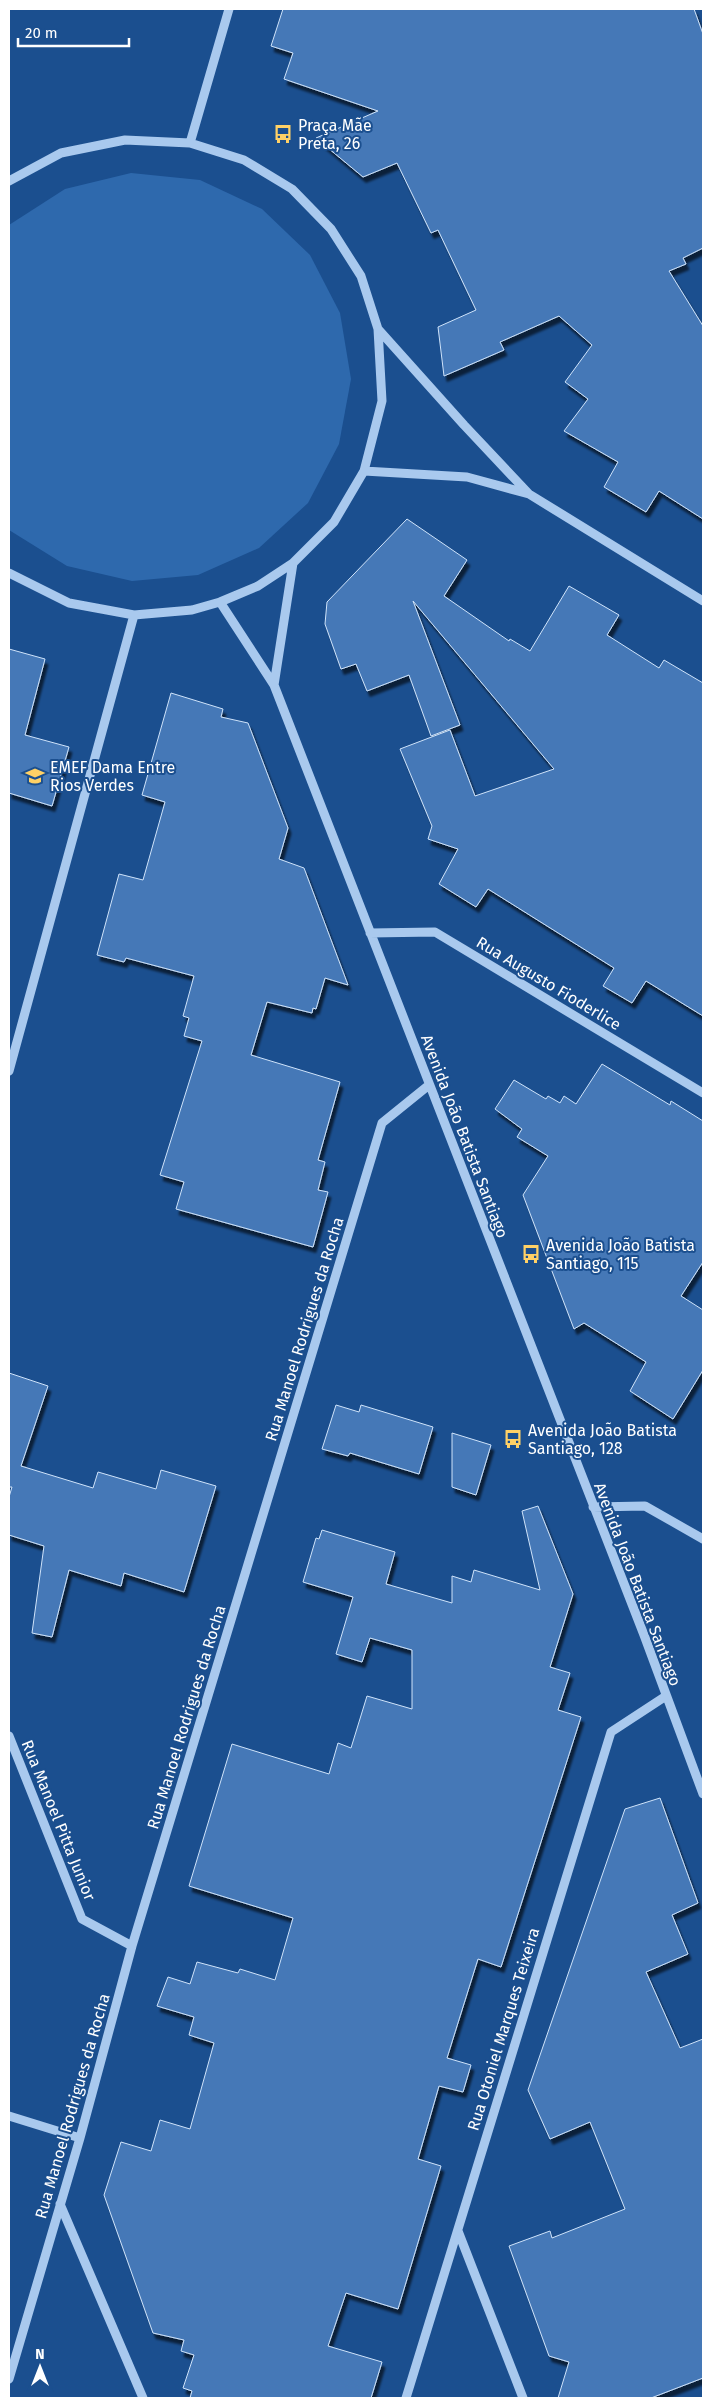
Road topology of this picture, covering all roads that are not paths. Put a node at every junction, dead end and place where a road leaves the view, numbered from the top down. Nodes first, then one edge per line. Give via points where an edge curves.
1 (228, 9) edge
2 (190, 143) junction
3 (9, 181) edge
4 (378, 329) junction
5 (364, 471) junction
6 (529, 494) junction
7 (293, 563) junction
8 (9, 573) edge
9 (703, 601) edge
10 (220, 602) junction
11 (134, 615) junction
12 (274, 685) junction
13 (370, 933) junction
14 (9, 1071) edge
15 (429, 1085) junction
16 (703, 1093) edge
17 (593, 1508) junction
18 (703, 1540) edge
19 (666, 1696) junction
20 (9, 1736) edge
21 (703, 1794) edge
22 (132, 1946) junction
23 (9, 2116) edge
24 (80, 2138) junction
25 (60, 2204) junction
26 (458, 2231) junction
27 (9, 2379) edge
28 (143, 2398) edge
29 (406, 2398) edge
30 (523, 2398) edge

1 - 2 street
2 - 3 street via 125,140 61,153
2 - 4 street via 244,160 292,189 331,229 361,276
4 - 5 street via 382,401
4 - 6 street
5 - 6 street via 468,477
5 - 7 street via 334,522
6 - 9 street
7 - 10 street via 258,586
7 - 12 street
8 - 11 street via 69,603
10 - 11 street via 192,610
10 - 12 street, Avenida João Batista Santiago
11 - 14 street
12 - 13 street, Avenida João Batista Santiago
13 - 15 street, Avenida João Batista Santiago
13 - 16 street, Rua Augusto Fioderlice via 435,932
15 - 17 street, Avenida João Batista Santiago
15 - 22 street, Rua Manoel Rodrigues da Rocha via 382,1123
17 - 18 street via 645,1506
17 - 19 street, Avenida João Batista Santiago
19 - 21 street, Avenida João Batista Santiago
19 - 26 street, Rua Otoniel Marques Teixeira via 611,1732
20 - 22 street, Rua Manoel Pitta Junior via 82,1919
22 - 24 street, Rua Manoel Rodrigues da Rocha
23 - 24 street
24 - 25 street, Rua Manoel Rodrigues da Rocha
25 - 27 street, Rua Manoel Rodrigues da Rocha
25 - 28 street
26 - 29 street, Rua Otoniel Marques Teixeira
26 - 30 street

